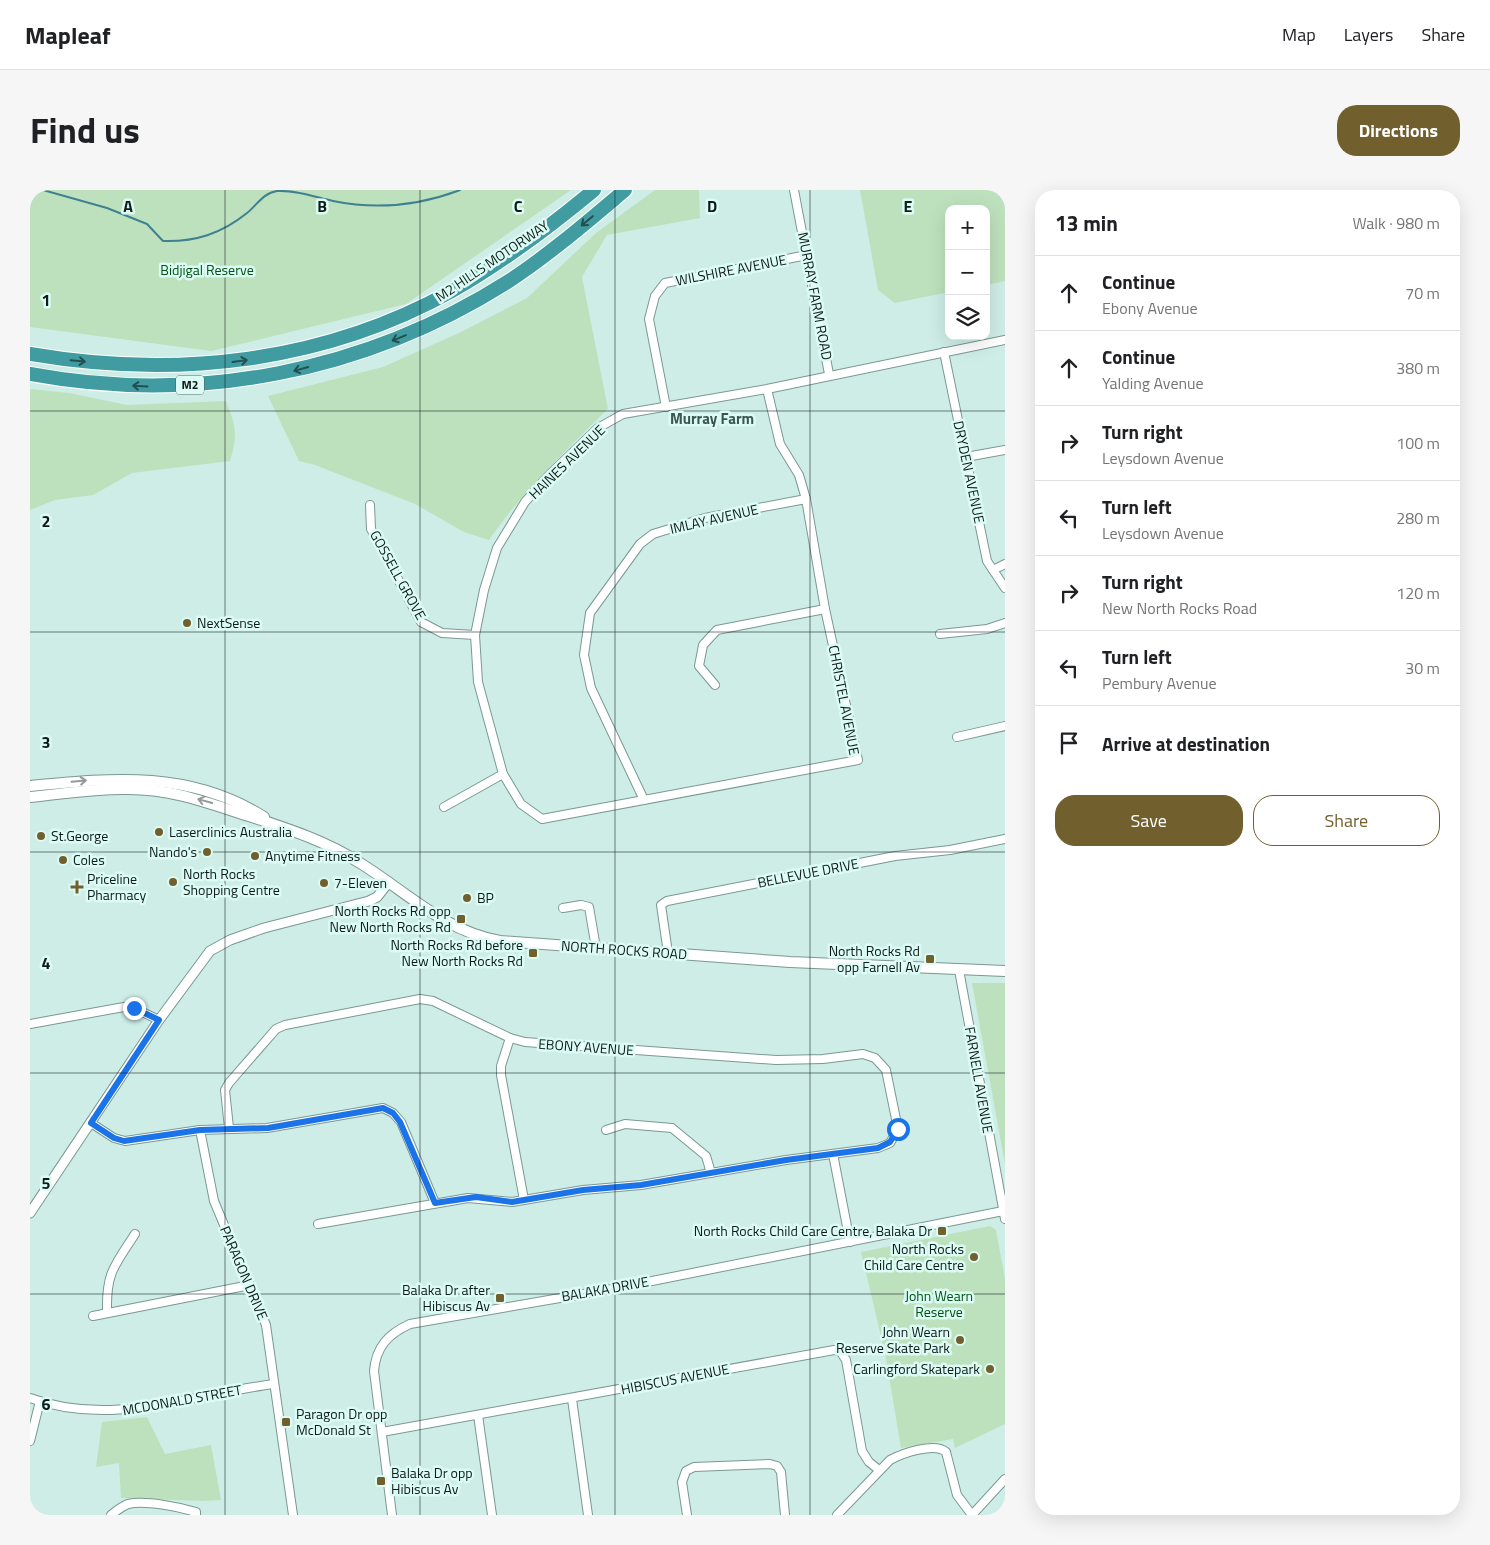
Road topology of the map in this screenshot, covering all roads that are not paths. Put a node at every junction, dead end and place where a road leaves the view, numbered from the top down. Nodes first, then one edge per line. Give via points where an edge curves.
1 (594, 190) edge
2 (625, 190) edge
3 (794, 190) edge
4 (807, 256) junction
5 (1005, 340) edge
6 (944, 352) junction
7 (30, 354) edge
8 (30, 374) edge
9 (829, 374) junction
10 (767, 389) junction
11 (666, 407) junction
12 (1005, 450) edge
13 (966, 457) junction
14 (806, 499) junction
15 (370, 505) dead end
16 (1005, 564) edge
17 (993, 570) junction
18 (1005, 588) edge
19 (825, 609) junction
20 (1005, 623) edge
21 (940, 634) dead end
22 (475, 635) junction
23 (715, 685) dead end
24 (1005, 726) edge
25 (956, 737) dead end
26 (503, 774) junction
27 (30, 786) edge
28 (30, 797) edge
29 (644, 800) junction
30 (444, 806) dead end
31 (274, 823) junction
32 (1005, 839) edge
33 (389, 882) junction
34 (564, 908) dead end
35 (596, 948) junction
36 (668, 953) junction
37 (960, 970) junction
38 (1005, 971) edge
39 (159, 1020) junction
40 (30, 1024) edge
41 (510, 1038) junction
42 (391, 1102) dead end
43 (388, 1110) junction
44 (91, 1123) junction
45 (229, 1128) junction
46 (200, 1130) junction
47 (606, 1130) dead end
48 (833, 1154) junction
49 (711, 1173) junction
50 (524, 1200) junction
51 (435, 1203) junction
52 (1003, 1211) junction
53 (30, 1213) edge
54 (1005, 1219) edge
55 (318, 1224) dead end
56 (135, 1234) dead end
57 (850, 1242) junction
58 (250, 1285) junction
59 (107, 1312) junction
60 (93, 1316) dead end
61 (274, 1384) junction
62 (30, 1398) edge
63 (572, 1399) junction
64 (40, 1401) junction
65 (478, 1415) junction
66 (382, 1432) junction
67 (30, 1441) edge
68 (879, 1470) junction
69 (1005, 1479) edge
70 (292, 1511) edge
71 (111, 1515) edge
72 (196, 1515) edge
73 (392, 1515) edge
74 (492, 1515) edge
75 (588, 1515) edge
76 (687, 1515) edge
77 (784, 1515) edge
78 (836, 1515) edge
79 (972, 1515) edge

7 -> 1 highway, M2 HILLS MOTORWAY / M2 via 116,364 208,364 296,351 342,338 383,324 435,300 496,262
2 -> 8 highway, M2 HILLS MOTORWAY / M2 via 538,261 501,286 416,331 348,356 260,378 192,385 104,384
3 - 4 street, MURRAY FARM ROAD
4 - 9 street, MURRAY FARM ROAD
4 - 11 street, WILSHIRE AVENUE via 665,283 655,296 649,319
5 - 6 street, MURRAY FARM ROAD
6 - 9 street, MURRAY FARM ROAD
6 - 13 street, DRYDEN AVENUE
9 - 10 street, HAINES AVENUE
10 - 11 street, HAINES AVENUE
10 - 14 street, CHRISTEL AVENUE via 780,444 799,475
11 - 22 street, HAINES AVENUE via 623,414 598,428 525,502 497,548
12 - 13 street
13 - 17 street, DRYDEN AVENUE via 987,561
14 - 19 street, CHRISTEL AVENUE
14 - 29 street, IMLAY AVENUE via 705,518 653,534 640,544 590,613 584,655 591,688
15 - 22 street, GOSSELL GROVE via 371,529 421,622 442,633
16 - 17 street
17 - 18 street, DRYDEN AVENUE
19 - 23 street via 717,630 703,645 700,666
19 - 29 street, CHRISTEL AVENUE via 858,760
20 - 21 street via 987,629
22 - 26 street, HAINES AVENUE via 478,682
24 - 25 street
26 - 29 street, CHRISTEL AVENUE via 521,804 542,819
26 - 30 street
27 -> 31 main road, NORTH ROCKS ROAD via 122,778 170,782 218,795 254,810
31 -> 28 main road, NORTH ROCKS ROAD via 216,804 156,790 112,789
31 - 33 main road, NORTH ROCKS ROAD via 348,856
32 - 36 street, BELLEVUE DRIVE via 895,856 667,900 661,909
33 - 35 main road, NORTH ROCKS ROAD via 434,915 480,938
33 - 39 street via 369,902 264,928 221,944 202,959
34 - 35 street via 589,907
35 - 36 main road, NORTH ROCKS ROAD
36 - 37 main road, NORTH ROCKS ROAD
37 - 38 main road, NORTH ROCKS ROAD
37 - 52 street, FARNELL AVENUE
39 - 40 street via 134,1008 124,1007
39 - 44 street
41 - 45 street, EBONY AVENUE via 426,999 285,1025 276,1029 225,1090
41 - 48 street, EBONY AVENUE via 525,1042 776,1060 863,1054 875,1058 888,1075 898,1122 896,1134 890,1142 878,1148
41 - 50 street via 501,1075
42 - 43 street
43 - 45 street via 372,1109 268,1128
43 - 51 street via 400,1122
44 - 46 street via 124,1141
44 - 53 street
45 - 46 street
46 - 58 street, PARAGON DRIVE via 214,1201
47 - 49 street via 625,1124 672,1128 706,1156
48 - 49 street
48 - 57 street
49 - 50 street
50 - 51 street via 512,1202 476,1197
51 - 55 street
52 - 54 street, FARNELL AVENUE
52 - 57 street, BALAKA DRIVE
56 - 59 street via 110,1274
57 - 66 street, BALAKA DRIVE via 612,1289 410,1324 388,1337 376,1357 374,1380
58 - 59 street
58 - 61 street, PARAGON DRIVE via 266,1325
59 - 60 street
61 - 64 street, MCDONALD STREET via 116,1411 65,1407
61 - 70 street, PARAGON DRIVE
62 - 64 street, MCDONALD STREET
63 - 65 street, HIBISCUS AVENUE
63 - 68 street, HIBISCUS AVENUE via 840,1351 846,1360 861,1446 866,1458
63 - 75 street
64 - 67 street
65 - 66 street, HIBISCUS AVENUE
65 - 74 street
66 - 73 street, BALAKA DRIVE
68 - 78 street
68 - 79 street via 895,1457 934,1448 944,1450 957,1495
69 - 79 street
71 - 72 street via 128,1504 142,1504 178,1506 196,1512
76 - 77 street via 682,1482 686,1471 694,1467 770,1464 781,1472

